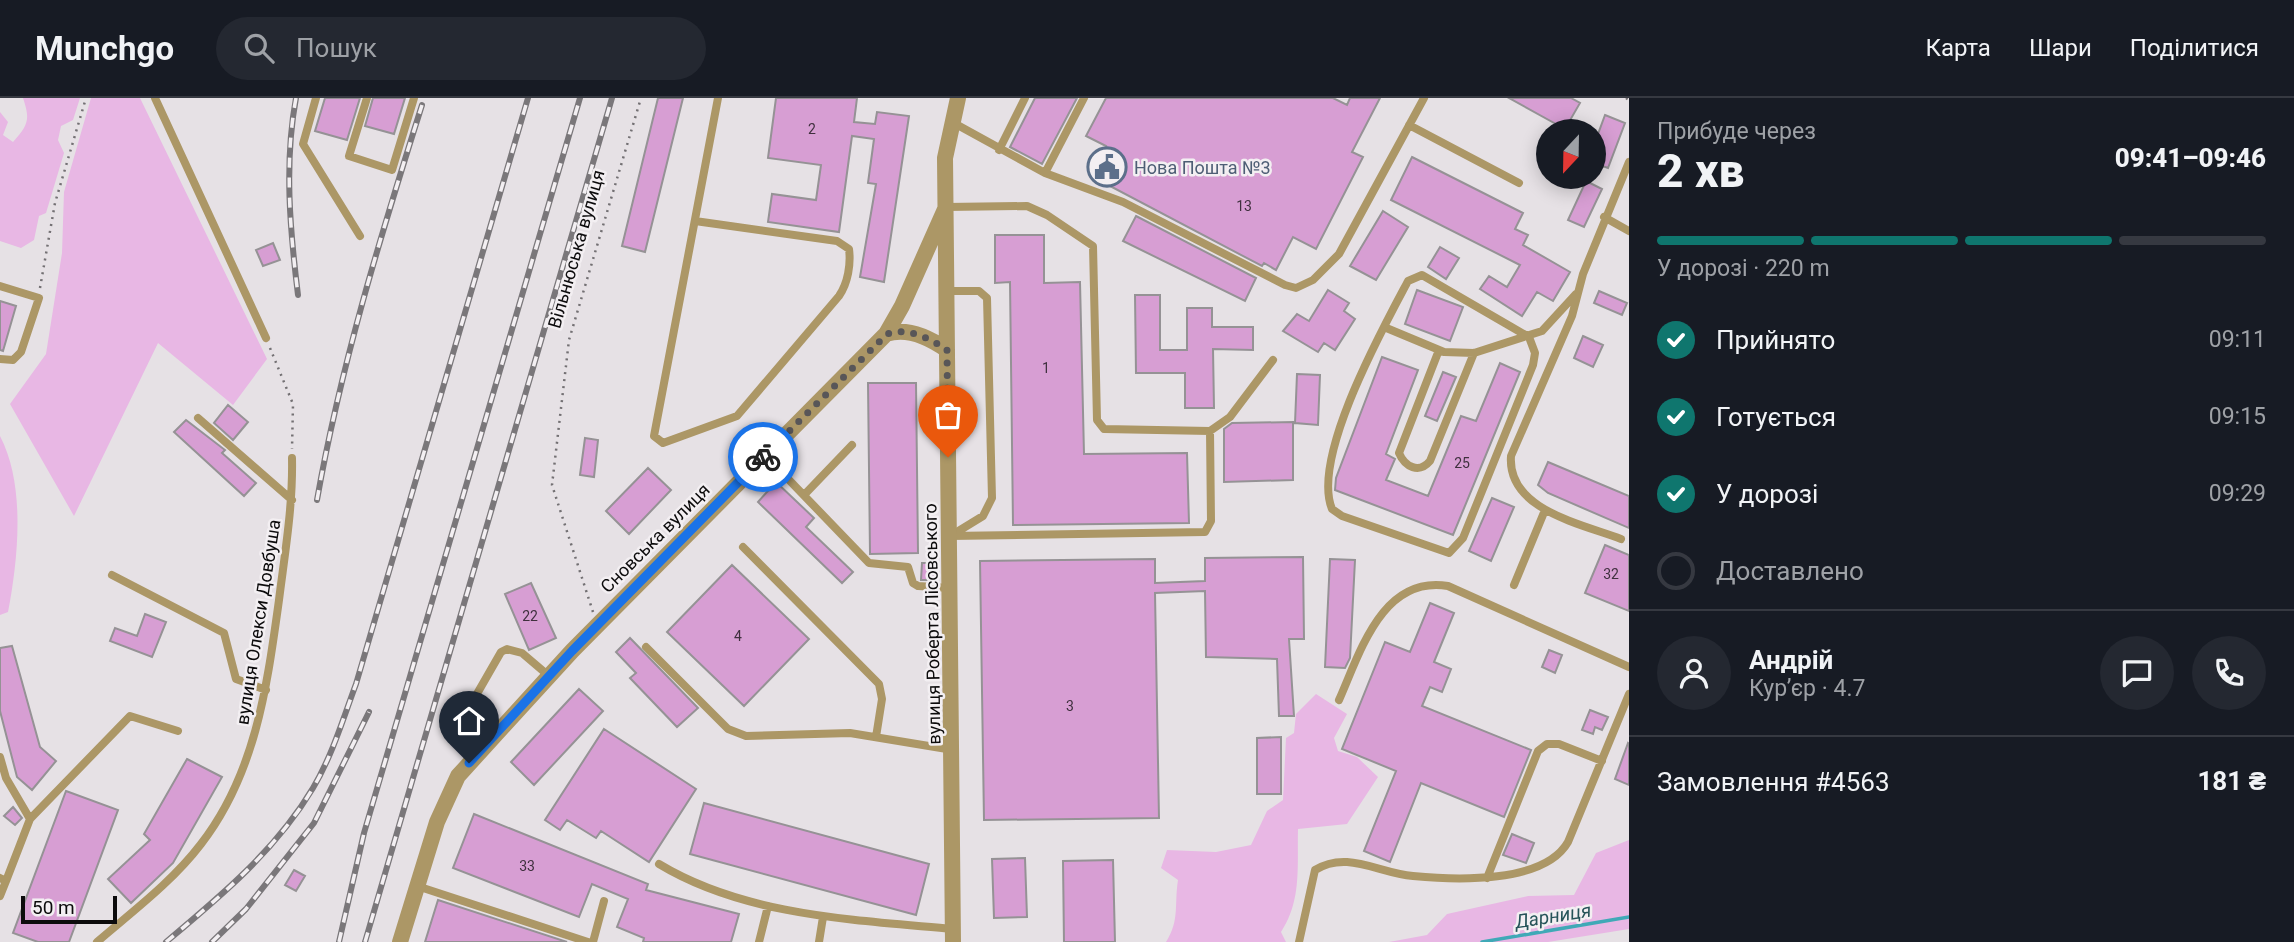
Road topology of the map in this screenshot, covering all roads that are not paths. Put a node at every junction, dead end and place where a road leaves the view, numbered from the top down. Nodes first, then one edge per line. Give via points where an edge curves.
1 (155, 98) edge
2 (316, 98) edge
3 (367, 98) edge
4 (414, 98) edge
5 (718, 98) edge
6 (958, 98) edge
7 (1025, 98) edge
8 (1084, 98) edge
9 (1424, 98) edge
10 (951, 121) junction
11 (1409, 125) junction
12 (999, 150) junction
13 (1629, 162) edge
14 (1045, 173) junction
15 (1518, 183) dead end
16 (946, 208) junction
17 (1604, 216) junction
18 (695, 221) junction
19 (1629, 231) edge
20 (360, 236) dead end
21 (0, 286) edge
22 (946, 291) junction
23 (1578, 292) junction
24 (1384, 327) junction
25 (887, 334) junction
26 (1529, 337) junction
27 (266, 338) road end
28 (947, 350) junction
29 (1439, 350) junction
30 (1474, 353) junction
31 (0, 359) edge
32 (1273, 360) dead end
33 (198, 418) dead end
34 (1210, 431) junction
35 (852, 445) dead end
36 (765, 455) junction
37 (292, 458) road end
38 (805, 494) junction
39 (292, 500) junction
40 (1545, 510) junction
41 (950, 536) junction
42 (1621, 540) dead end
43 (743, 547) dead end
44 (112, 575) dead end
45 (1514, 586) dead end
46 (950, 588) junction
47 (646, 647) dead end
48 (1629, 667) edge
49 (549, 676) junction
50 (266, 690) junction
51 (1629, 694) edge
52 (474, 699) dead end
53 (1339, 700) dead end
54 (178, 732) dead end
55 (876, 737) junction
56 (953, 750) junction
57 (0, 757) edge
58 (1602, 761) junction
59 (30, 819) junction
60 (659, 864) dead end
61 (1487, 878) junction
62 (3, 879) edge
63 (417, 886) junction
64 (0, 896) edge
65 (604, 901) dead end
66 (768, 906) junction
67 (823, 917) junction
68 (953, 935) edge
69 (97, 942) edge
70 (400, 942) edge
71 (591, 942) edge
72 (759, 942) edge
73 (819, 942) edge
74 (1299, 942) edge

1 - 27 lane
2 - 20 lane via 303,144
3 - 4 lane via 349,156 392,170
5 - 18 lane
6 - 10 street, вулиця Роберта Лісовського
7 - 12 lane
8 - 14 lane
9 - 11 lane
10 - 12 lane
10 - 16 street, вулиця Роберта Лісовського via 945,158
11 - 14 lane via 1339,254 1313,280 1296,288 1124,202
11 - 15 lane
12 - 14 lane
13 - 17 lane
16 - 22 street, вулиця Роберта Лісовського
16 - 25 street, Сновська вулиця
16 - 34 lane via 1027,206 1093,246 1099,426 1110,430
17 - 19 lane
17 - 23 lane
18 - 18 lane via 654,436 663,443 737,416 839,296 850,256 849,249 837,241
21 - 31 lane via 39,298 21,352 13,360
22 - 28 street, вулиця Роберта Лісовського
22 - 41 lane via 979,291 987,298 992,498 983,516
23 - 26 lane via 1542,331
23 - 40 lane via 1572,316 1511,456 1516,484
24 - 26 lane via 1408,281 1422,275
24 - 26 lane via 1362,369 1330,462 1328,499 1342,516 1442,552 1455,549 1463,538 1533,365 1535,353
24 - 29 lane
25 - 28 street via 911,333
25 - 36 street, Сновська вулиця
26 - 30 lane
28 - 41 street, вулиця Роберта Лісовського
29 - 30 lane
29 - 30 lane via 1399,453 1407,466 1417,469 1430,461
32 - 34 lane via 1230,418
33 - 39 lane
34 - 41 lane via 1211,521 1205,532
35 - 38 lane
36 - 38 lane
36 - 49 street, Сновська вулиця
37 - 39 lane, вулиця Олекси Довбуша
38 - 46 lane via 869,563 908,567 918,586
39 - 50 lane, вулиця Олекси Довбуша
40 - 42 lane
40 - 45 lane
41 - 46 street, вулиця Роберта Лісовського
43 - 55 lane via 879,684 882,699
44 - 50 lane via 223,633 236,679
46 - 56 street, вулиця Роберта Лісовського
47 - 55 lane via 728,730 746,736 850,733
48 - 53 lane via 1448,586 1430,583 1402,594 1378,616
49 - 52 lane via 522,653 507,649
49 - 63 street, Сновська вулиця via 458,776 437,822
50 - 69 lane, вулиця Олекси Довбуша via 257,735 242,772 202,843 172,877
51 - 58 lane
54 - 59 lane via 130,716
55 - 56 lane
56 - 68 street, вулиця Роберта Лісовського
57 - 59 lane via 6,778
58 - 61 lane via 1569,842 1560,853 1530,869
58 - 61 lane via 1559,744 1547,744 1538,751
59 - 62 lane
60 - 66 lane via 679,876
61 - 74 lane via 1411,876 1348,861 1329,862 1315,870
62 - 64 lane
63 - 70 street
63 - 71 lane
65 - 71 lane
66 - 67 lane
66 - 72 lane
67 - 68 lane
67 - 73 lane

